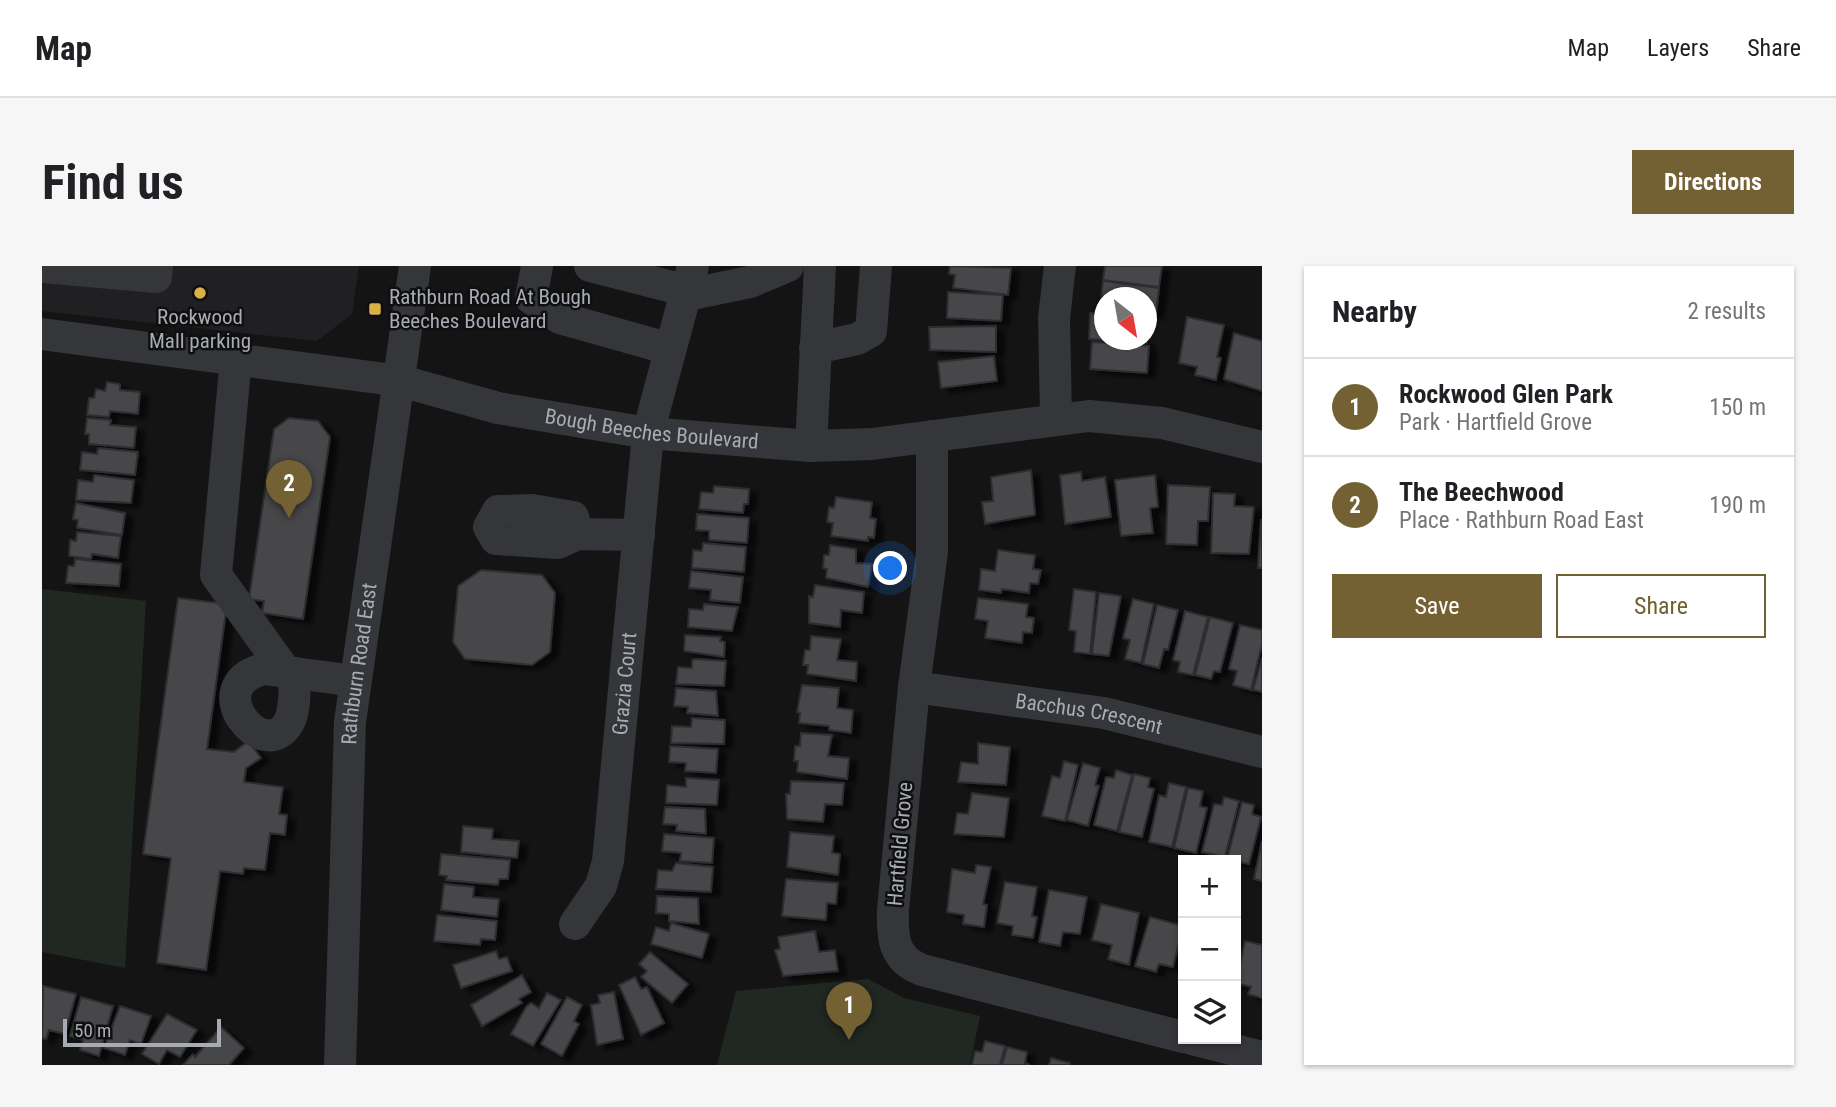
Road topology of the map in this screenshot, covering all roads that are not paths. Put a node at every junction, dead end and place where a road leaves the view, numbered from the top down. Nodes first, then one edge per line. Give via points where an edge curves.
1 (157, 266) edge
2 (415, 266) edge
3 (537, 266) edge
4 (590, 266) edge
5 (788, 266) edge
6 (820, 266) edge
7 (876, 266) edge
8 (1060, 266) edge
9 (42, 267) edge
10 (690, 279) edge
11 (43, 339) edge
12 (815, 348) junction
13 (670, 349) junction
14 (236, 358) junction
15 (401, 381) junction
16 (1056, 419) junction
17 (648, 433) junction
18 (932, 436) junction
19 (811, 446) junction
20 (1262, 447) edge
21 (578, 534) dead end
22 (639, 535) junction
23 (355, 681) junction
24 (914, 687) junction
25 (1262, 752) edge
26 (575, 924) dead end
27 (1178, 1036) edge
28 (1200, 1044) edge
29 (1220, 1056) edge
30 (1262, 1057) edge
31 (340, 1065) edge

1 - 9 street via 156,277
2 - 15 street, Rathburn Road East
3 - 13 street via 531,298 544,309 560,318
4 - 10 street
5 - 10 street via 750,282 696,293
6 - 12 street
7 - 12 street via 871,331 857,339
8 - 16 street via 1054,318
10 - 13 street, Grazia Court
11 - 14 street, Bough Beeches Boulevard
12 - 19 street
13 - 17 street, Grazia Court
14 - 15 street, Bough Beeches Boulevard
14 - 23 street via 216,575 281,672
15 - 17 street, Bough Beeches Boulevard via 498,408
15 - 23 street, Rathburn Road East
16 - 18 street, Bough Beeches Boulevard
16 - 20 street, Bough Beeches Boulevard via 1143,419
17 - 19 street, Bough Beeches Boulevard
17 - 22 street, Grazia Court
18 - 19 street, Bough Beeches Boulevard
18 - 24 street, Hartfield Grove via 932,552
21 - 22 street
22 - 26 street, Grazia Court via 608,861 601,886
23 - 31 street, Rathburn Road East
24 - 25 street, Bacchus Crescent via 1104,713
24 - 27 street, Hartfield Grove via 892,932 898,953 922,970
28 - 29 street
29 - 30 street

